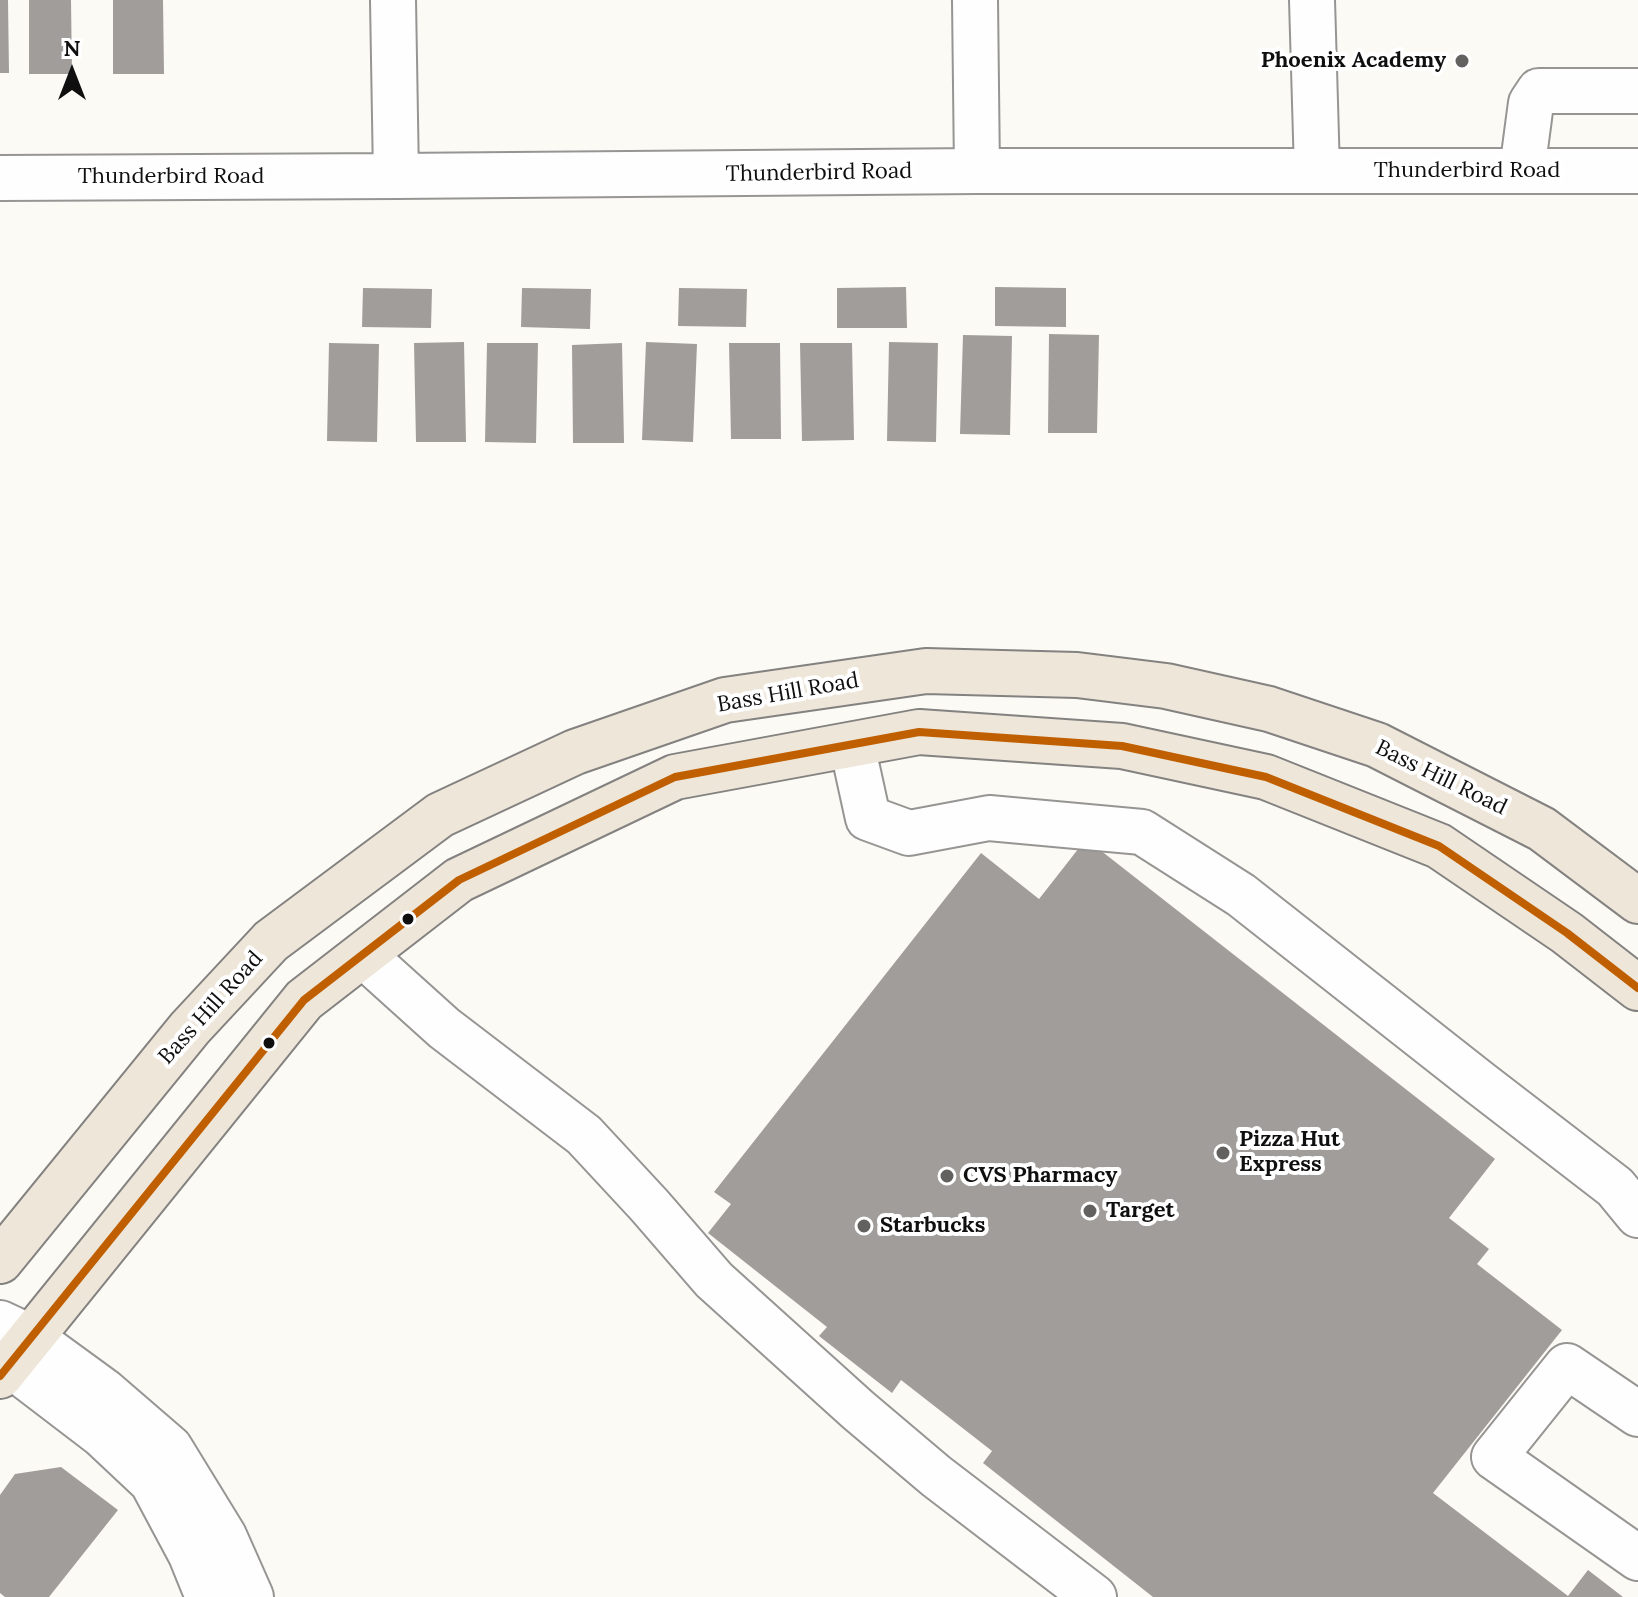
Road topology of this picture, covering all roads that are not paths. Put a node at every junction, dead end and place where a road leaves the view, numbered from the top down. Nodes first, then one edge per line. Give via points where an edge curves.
1 (393, 0) edge
2 (975, 0) edge
3 (1312, 0) edge
4 (1638, 91) edge
5 (977, 171) junction
6 (1317, 171) junction
7 (1522, 171) junction
8 (1638, 171) edge
9 (396, 176) junction
10 (0, 178) edge
11 (852, 745) junction
12 (1638, 901) edge
13 (363, 955) junction
14 (1638, 988) edge
15 (1638, 1215) edge
16 (0, 1261) edge
17 (8, 1350) edge
18 (1638, 1414) edge
19 (1638, 1558) edge
20 (208, 1597) edge
21 (251, 1597) edge
22 (1094, 1597) edge

1 - 9 street
2 - 5 street
3 - 6 street
4 - 7 street via 1539,91 1531,103
5 - 6 street, Thunderbird Road
5 - 9 street, Thunderbird Road
6 - 7 street, Thunderbird Road
7 - 8 street, Thunderbird Road
9 - 10 street, Thunderbird Road
11 - 13 main road via 675,777 459,880
11 - 14 main road via 919,732 1122,746 1266,777 1439,846
11 - 15 street via 868,818 909,833 989,818 1142,832 1241,895 1615,1187
12 - 16 main road, Bass Hill Road via 1542,829 1377,745 1269,709 1166,686 1077,675 926,671 725,700 575,752 440,815 271,941 190,1028
13 - 17 main road via 304,1000
13 - 22 street via 444,1028 584,1135 714,1280 835,1390 936,1476
17 - 20 street via 152,1482
17 - 21 street via 104,1391 170,1448 224,1536
18 - 19 street via 1567,1366 1494,1457

